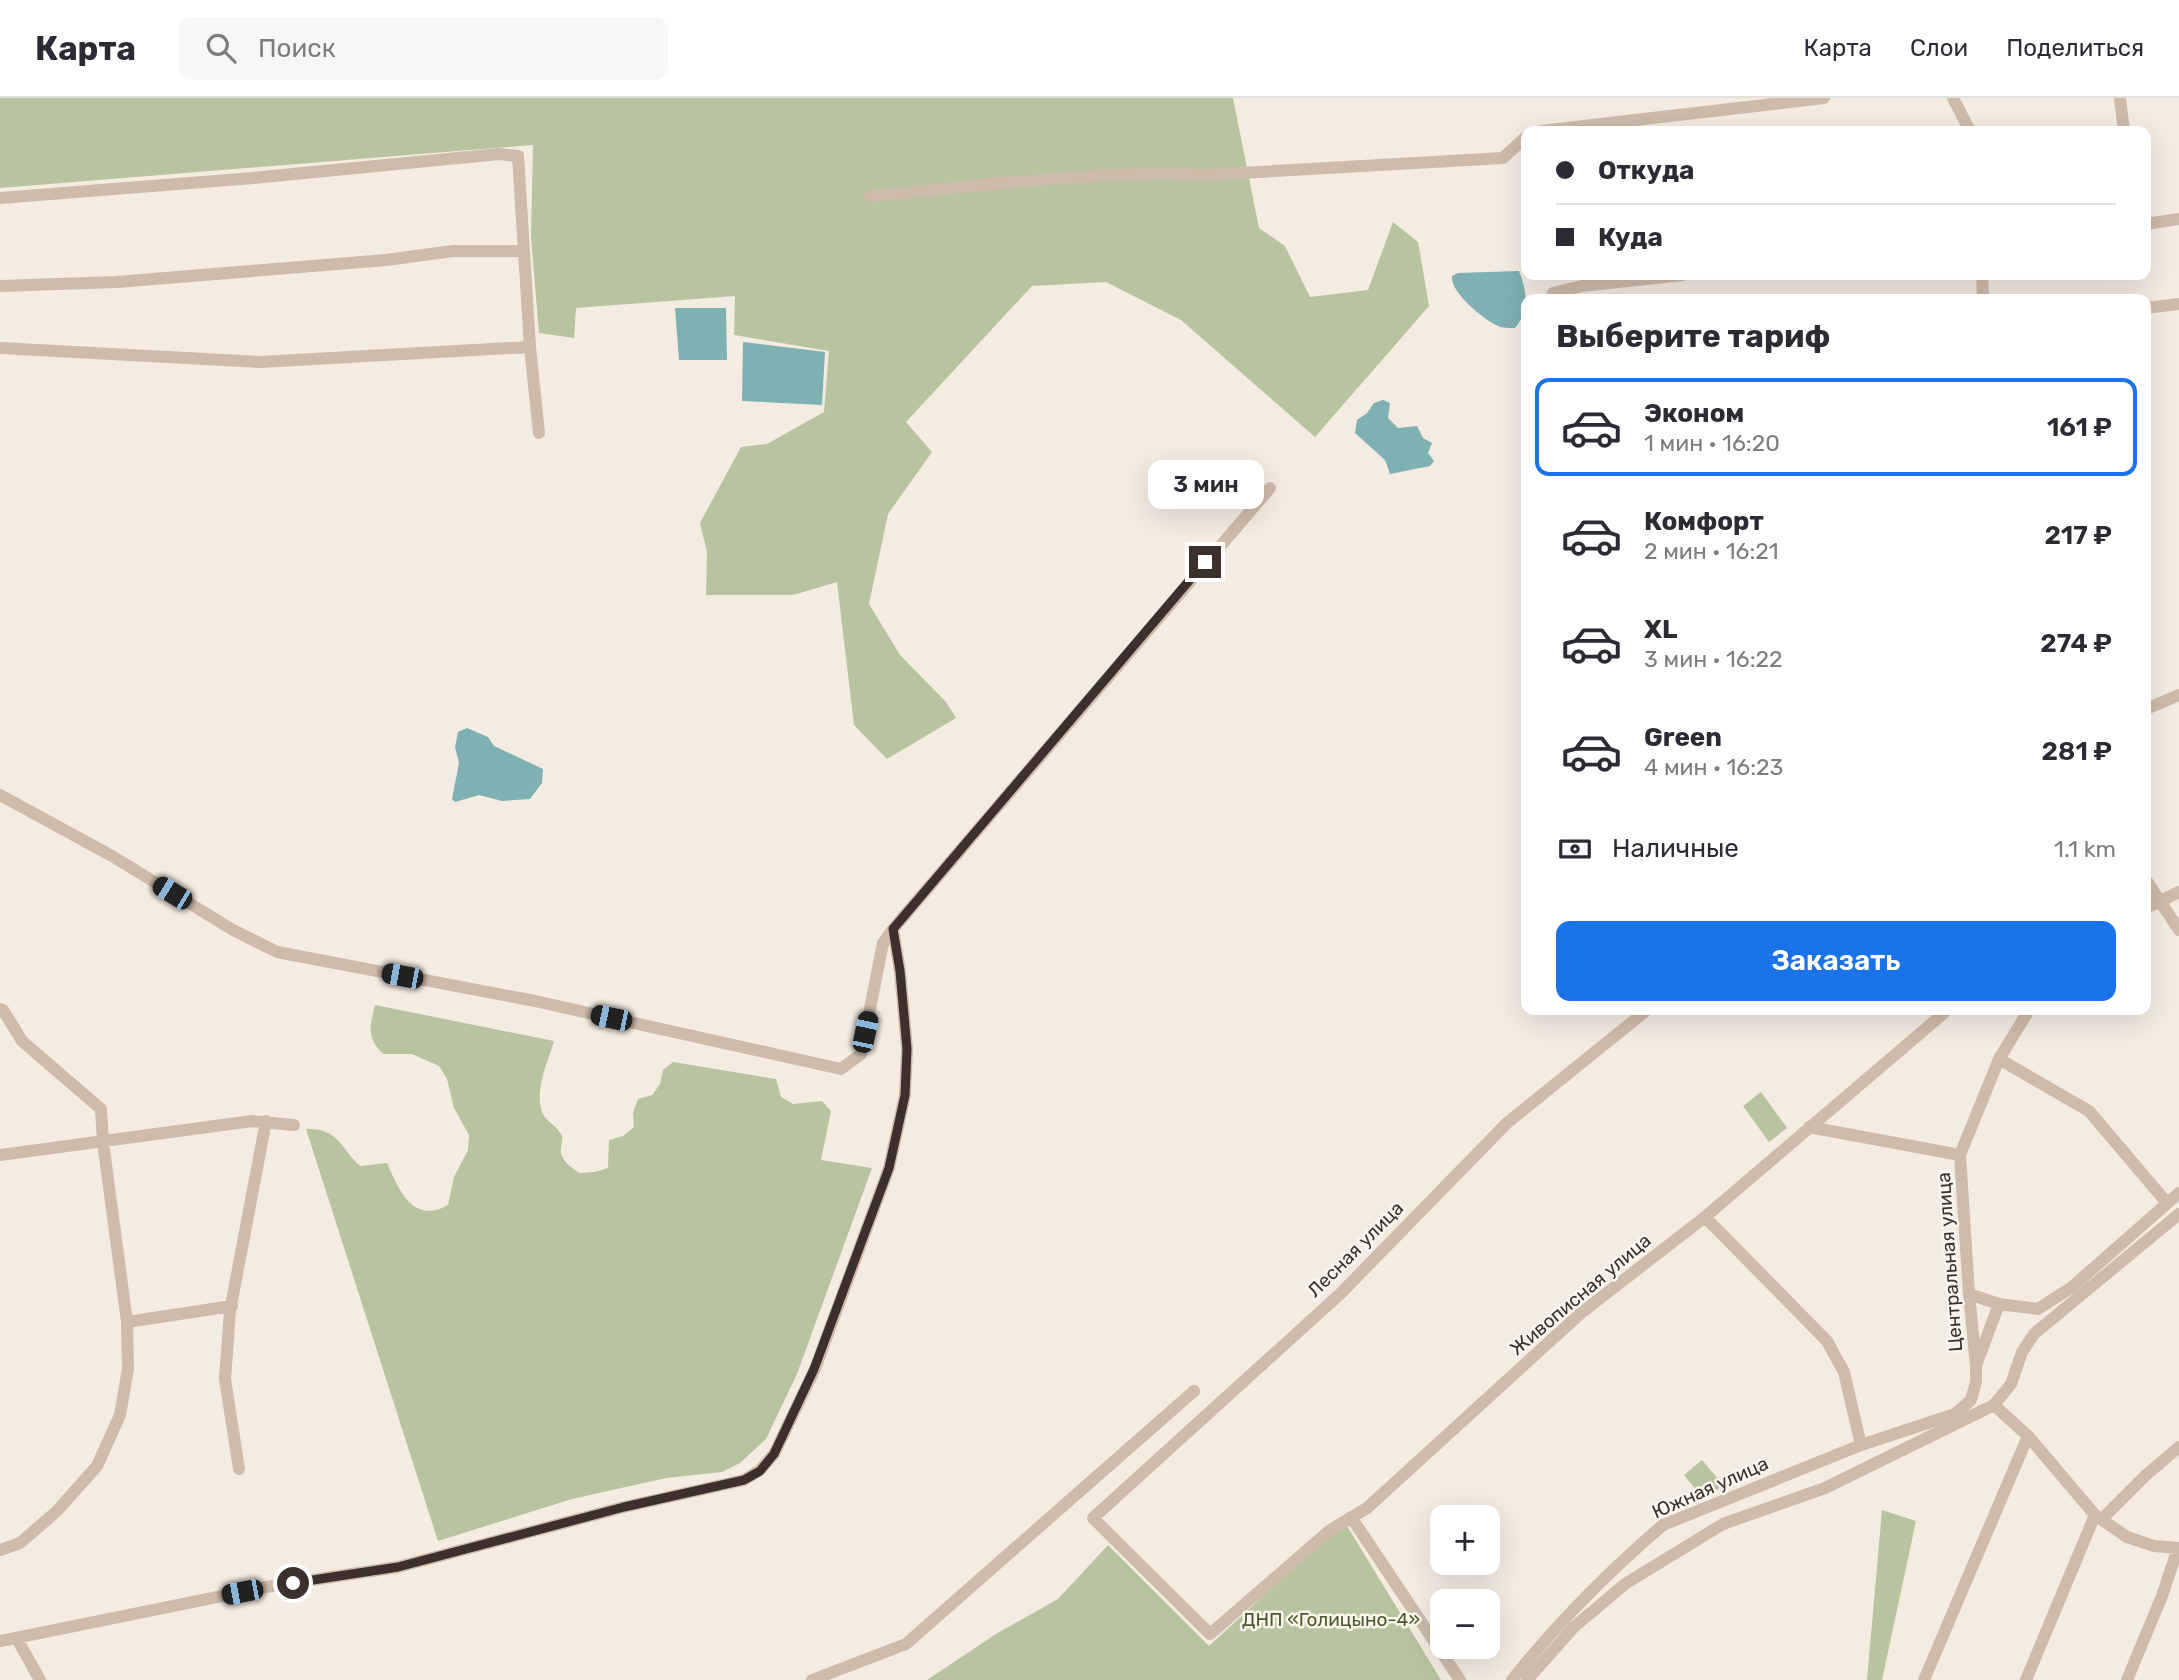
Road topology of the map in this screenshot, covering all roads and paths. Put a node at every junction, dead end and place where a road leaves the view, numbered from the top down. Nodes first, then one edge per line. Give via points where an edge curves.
1 (1824, 98) edge
2 (1953, 98) edge
3 (2120, 98) edge
4 (1584, 126) edge
5 (1967, 126) edge
6 (2123, 126) edge
7 (1521, 142) edge
8 (870, 196) dead end
9 (0, 198) edge
10 (2179, 219) edge
11 (2151, 223) edge
12 (523, 251) junction
13 (1637, 280) edge
14 (0, 286) edge
15 (1553, 294) edge
16 (2179, 304) edge
17 (2151, 307) edge
18 (530, 347) junction
19 (0, 348) edge
20 (539, 433) dead end
21 (1269, 488) dead end
22 (2179, 695) edge
23 (2151, 707) edge
24 (0, 795) edge
25 (2151, 887) edge
26 (2179, 892) edge
27 (2160, 900) junction
28 (2151, 905) edge
29 (893, 929) junction
30 (2179, 930) edge
31 (0, 1009) edge
32 (1641, 1015) edge
33 (1942, 1015) edge
34 (2026, 1015) edge
35 (1999, 1059) junction
36 (266, 1121) junction
37 (294, 1125) dead end
38 (1809, 1127) junction
39 (103, 1142) junction
40 (0, 1155) edge
41 (1960, 1156) junction
42 (2179, 1193) edge
43 (2167, 1203) junction
44 (2179, 1214) edge
45 (1705, 1217) junction
46 (1969, 1294) junction
47 (1999, 1304) junction
48 (232, 1306) junction
49 (127, 1322) junction
50 (1976, 1366) junction
51 (1194, 1391) dead end
52 (1971, 1400) joint
53 (1994, 1405) junction
54 (2028, 1436) junction
55 (1861, 1445) junction
56 (2179, 1447) edge
57 (239, 1469) dead end
58 (1351, 1517) junction
59 (2098, 1517) junction
60 (2179, 1548) edge
61 (0, 1550) edge
62 (1210, 1634) joint
63 (17, 1639) junction
64 (0, 1641) edge
65 (40, 1680) edge
66 (812, 1680) edge
67 (1460, 1680) edge
68 (1512, 1680) edge
69 (1527, 1680) edge
70 (1924, 1680) edge
71 (2026, 1680) edge
72 (2127, 1680) edge

1 - 4 street
2 - 5 street
3 - 6 street
7 - 8 street via 1503,158 1206,175 1076,177
9 - 12 street via 499,154 518,156
10 - 11 street
12 - 14 street via 453,251 117,282
12 - 18 street
13 - 15 street
16 - 17 street
18 - 19 street via 260,362
18 - 20 street
21 - 29 street
22 - 23 street
24 - 29 street via 277,952 535,1001 841,1069 861,1054 883,943
25 - 27 street
26 - 27 street
27 - 28 street
27 - 30 street
29 - 63 street via 907,1049 905,1095 889,1168 814,1369 774,1454 760,1471 744,1480 398,1567 266,1587
31 - 39 street via 22,1041 101,1109
32 - 62 street, Лесная улица via 1507,1123 1340,1293 1093,1518
33 - 38 street, Живописная улица
34 - 35 street, Центральная улица
35 - 41 street, Центральная улица
35 - 43 street via 2089,1111
36 - 37 street
36 - 39 street
36 - 48 street
38 - 41 street
38 - 45 street, Живописная улица
39 - 40 street
39 - 49 street
41 - 46 street, Центральная улица
42 - 43 street
43 - 47 street via 2072,1287 2038,1309
44 - 53 street via 2034,1334 2011,1384
45 - 55 street via 1827,1341 1844,1372
45 - 58 street, Живописная улица via 1581,1313 1367,1508
46 - 47 street
46 - 50 street, Центральная улица
47 - 50 street
48 - 49 street
48 - 57 street via 225,1379
49 - 61 street via 128,1369 120,1415 97,1466 57,1511 20,1543
50 - 52 street, Центральная улица
51 - 66 street via 906,1644
52 - 55 street, Южная улица via 1955,1414
53 - 54 street
53 - 69 street via 1825,1488 1723,1524 1625,1584 1574,1627
54 - 59 street
54 - 70 street
55 - 68 street, Южная улица via 1663,1525 1551,1631
56 - 59 street
58 - 62 street, Живописная улица
58 - 67 street
59 - 60 street via 2127,1537
59 - 71 street
60 - 72 street
63 - 64 street
63 - 65 street

